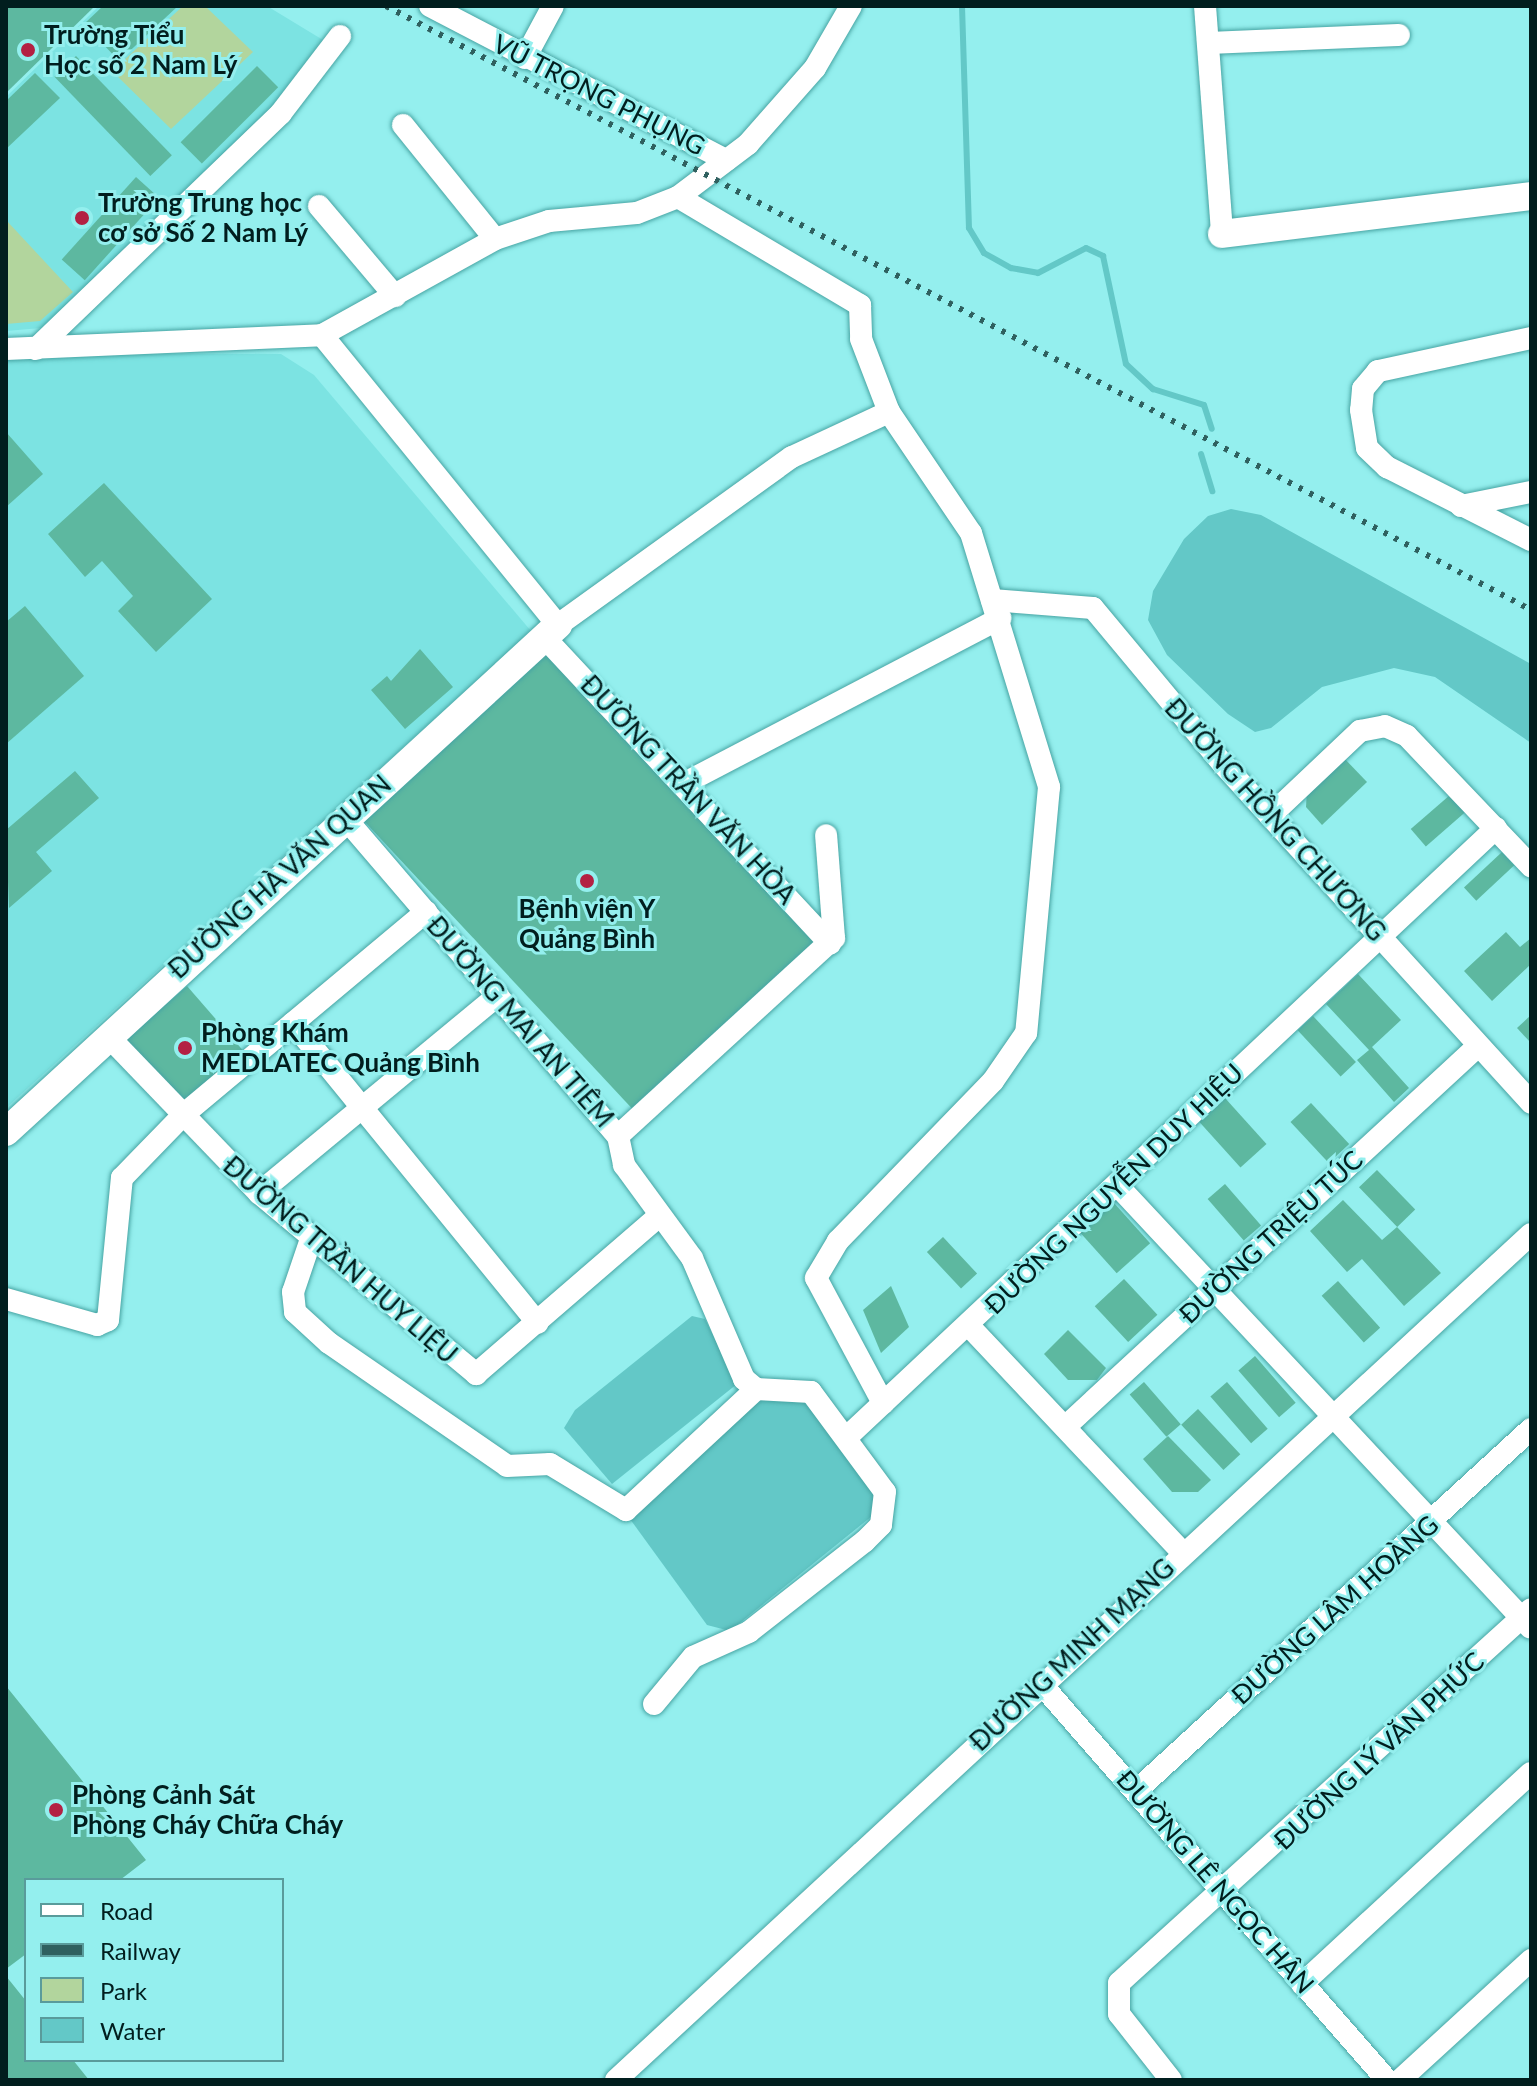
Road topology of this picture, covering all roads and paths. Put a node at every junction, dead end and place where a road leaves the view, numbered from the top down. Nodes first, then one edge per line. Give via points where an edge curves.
1 (430, 6) edge
2 (553, 6) edge
3 (851, 6) edge
4 (1205, 6) edge
5 (1399, 35) dead end
6 (340, 36) dead end
7 (1208, 43) junction
8 (525, 58) junction
9 (403, 125) dead end
10 (726, 160) junction
11 (1531, 196) edge
12 (678, 197) junction
13 (319, 206) dead end
14 (1222, 234) joint
15 (495, 239) junction
16 (395, 296) junction
17 (322, 335) junction
18 (1531, 338) edge
19 (6, 349) edge
20 (36, 349) junction
21 (889, 412) junction
22 (1531, 492) edge
23 (1461, 506) junction
24 (1531, 540) edge
25 (996, 609) junction
26 (551, 632) junction
27 (685, 783) junction
28 (1270, 816) junction
29 (345, 818) junction
30 (1496, 828) junction
31 (826, 835) dead end
32 (1531, 866) edge
33 (426, 912) junction
34 (1378, 937) junction
35 (830, 944) junction
36 (498, 995) junction
37 (293, 1023) junction
38 (108, 1036) junction
39 (1478, 1046) junction
40 (1531, 1103) edge
41 (363, 1107) junction
42 (183, 1115) junction
43 (6, 1132) edge
44 (618, 1136) junction
45 (1118, 1186) junction
46 (259, 1193) junction
47 (659, 1216) junction
48 (1531, 1234) edge
49 (312, 1236) junction
50 (1214, 1290) junction
51 (6, 1299) edge
52 (538, 1323) junction
53 (970, 1327) junction
54 (756, 1389) junction
55 (883, 1403) junction
56 (1331, 1417) junction
57 (1065, 1427) junction
58 (1531, 1429) edge
59 (847, 1437) junction
60 (1429, 1524) junction
61 (1182, 1552) junction
62 (1528, 1618) edge
63 (1042, 1685) junction
64 (654, 1704) dead end
65 (1531, 1773) edge
66 (1137, 1790) junction
67 (1226, 1893) junction
68 (1531, 1960) edge
69 (1302, 1984) junction
70 (616, 2080) edge
71 (1171, 2080) edge
72 (1387, 2080) edge
73 (1400, 2080) edge

1 - 8 street, VŨ TRỌNG PHỤNG
2 - 8 street
3 - 10 street via 781,111
4 - 7 street
5 - 7 street
6 - 20 street via 281,113
7 - 14 street
8 - 10 street, VŨ TRỌNG PHỤNG
9 - 15 street
10 - 12 street
11 - 14 main road
12 - 15 street via 637,213 549,221
12 - 21 street via 860,305 861,339
13 - 16 street
15 - 16 street
16 - 17 street
17 - 20 street
17 - 26 street, ĐƯỜNG TRẦN VĂN HÒA
18 - 23 street via 1378,371 1363,389 1367,448
19 - 20 street
21 - 25 street via 971,533
21 - 26 street via 792,457
22 - 23 street
23 - 24 street
25 - 27 street
25 - 28 street, ĐƯỜNG HỒNG CHƯƠNG via 1093,608
25 - 55 street via 1049,787 1032,998 1026,1033 1008,1063 820,1266 817,1288
26 - 27 street, ĐƯỜNG TRẦN VĂN HÒA
26 - 29 main road, ĐƯỜNG HÀ VĂN QUAN
27 - 35 street, ĐƯỜNG TRẦN VĂN HÒA
28 - 30 street via 1360,731 1385,726 1407,736
28 - 34 street, ĐƯỜNG HỒNG CHƯƠNG
29 - 33 street, ĐƯỜNG MAI AN TIÊM
29 - 38 main road, ĐƯỜNG HÀ VĂN QUAN
30 - 32 street
30 - 34 street, ĐƯỜNG NGUYỄN DUY HIỆU
31 - 35 street via 836,931
33 - 36 street, ĐƯỜNG MAI AN TIÊM
33 - 37 street
34 - 39 street, ĐƯỜNG HỒNG CHƯƠNG
34 - 45 street, ĐƯỜNG NGUYỄN DUY HIỆU
35 - 44 street
36 - 41 street
36 - 44 street, ĐƯỜNG MAI AN TIÊM
37 - 41 street
37 - 42 street
38 - 42 street, ĐƯỜNG TRẦN HUY LIỆU
38 - 43 main road, ĐƯỜNG HÀ VĂN QUAN
39 - 40 street, ĐƯỜNG HỒNG CHƯƠNG
39 - 50 street, ĐƯỜNG TRIỆU TÚC
41 - 46 street
41 - 52 street
42 - 46 street, ĐƯỜNG TRẦN HUY LIỆU
42 - 51 street via 122,1178 108,1320 97,1325
44 - 47 street, ĐƯỜNG MAI AN TIÊM via 624,1165
45 - 50 street
45 - 53 street, ĐƯỜNG NGUYỄN DUY HIỆU
46 - 49 street, ĐƯỜNG TRẦN HUY LIỆU
47 - 52 street, ĐƯỜNG TRẦN HUY LIỆU
47 - 54 street, ĐƯỜNG MAI AN TIÊM via 692,1258 744,1379
48 - 56 street, ĐƯỜNG MINH MẠNG
49 - 52 street, ĐƯỜNG TRẦN HUY LIỆU via 476,1374
49 - 54 street via 293,1292 295,1312 329,1343 507,1466 550,1464 626,1510
50 - 56 street
50 - 57 street, ĐƯỜNG TRIỆU TÚC
53 - 55 street, ĐƯỜNG NGUYỄN DUY HIỆU
53 - 57 street
54 - 59 street via 811,1392
55 - 59 street, ĐƯỜNG NGUYỄN DUY HIỆU
56 - 60 street
56 - 61 street, ĐƯỜNG MINH MẠNG
57 - 61 street
58 - 60 street, ĐƯỜNG LÂM HOÀNG
59 - 64 street via 885,1492 881,1525 749,1632 693,1657
60 - 62 street
60 - 66 street, ĐƯỜNG LÂM HOÀNG
61 - 63 street, ĐƯỜNG MINH MẠNG
62 - 67 street, ĐƯỜNG LÝ VĂN PHỨC
63 - 66 street, ĐƯỜNG LÊ NGỌC HÂN
63 - 70 street, ĐƯỜNG MINH MẠNG
65 - 69 street
66 - 67 street, ĐƯỜNG LÊ NGỌC HÂN
67 - 69 street, ĐƯỜNG LÊ NGỌC HÂN
67 - 71 street, ĐƯỜNG LÝ VĂN PHỨC via 1116,1989 1119,2014
68 - 73 street
69 - 72 street, ĐƯỜNG LÊ NGỌC HÂN

